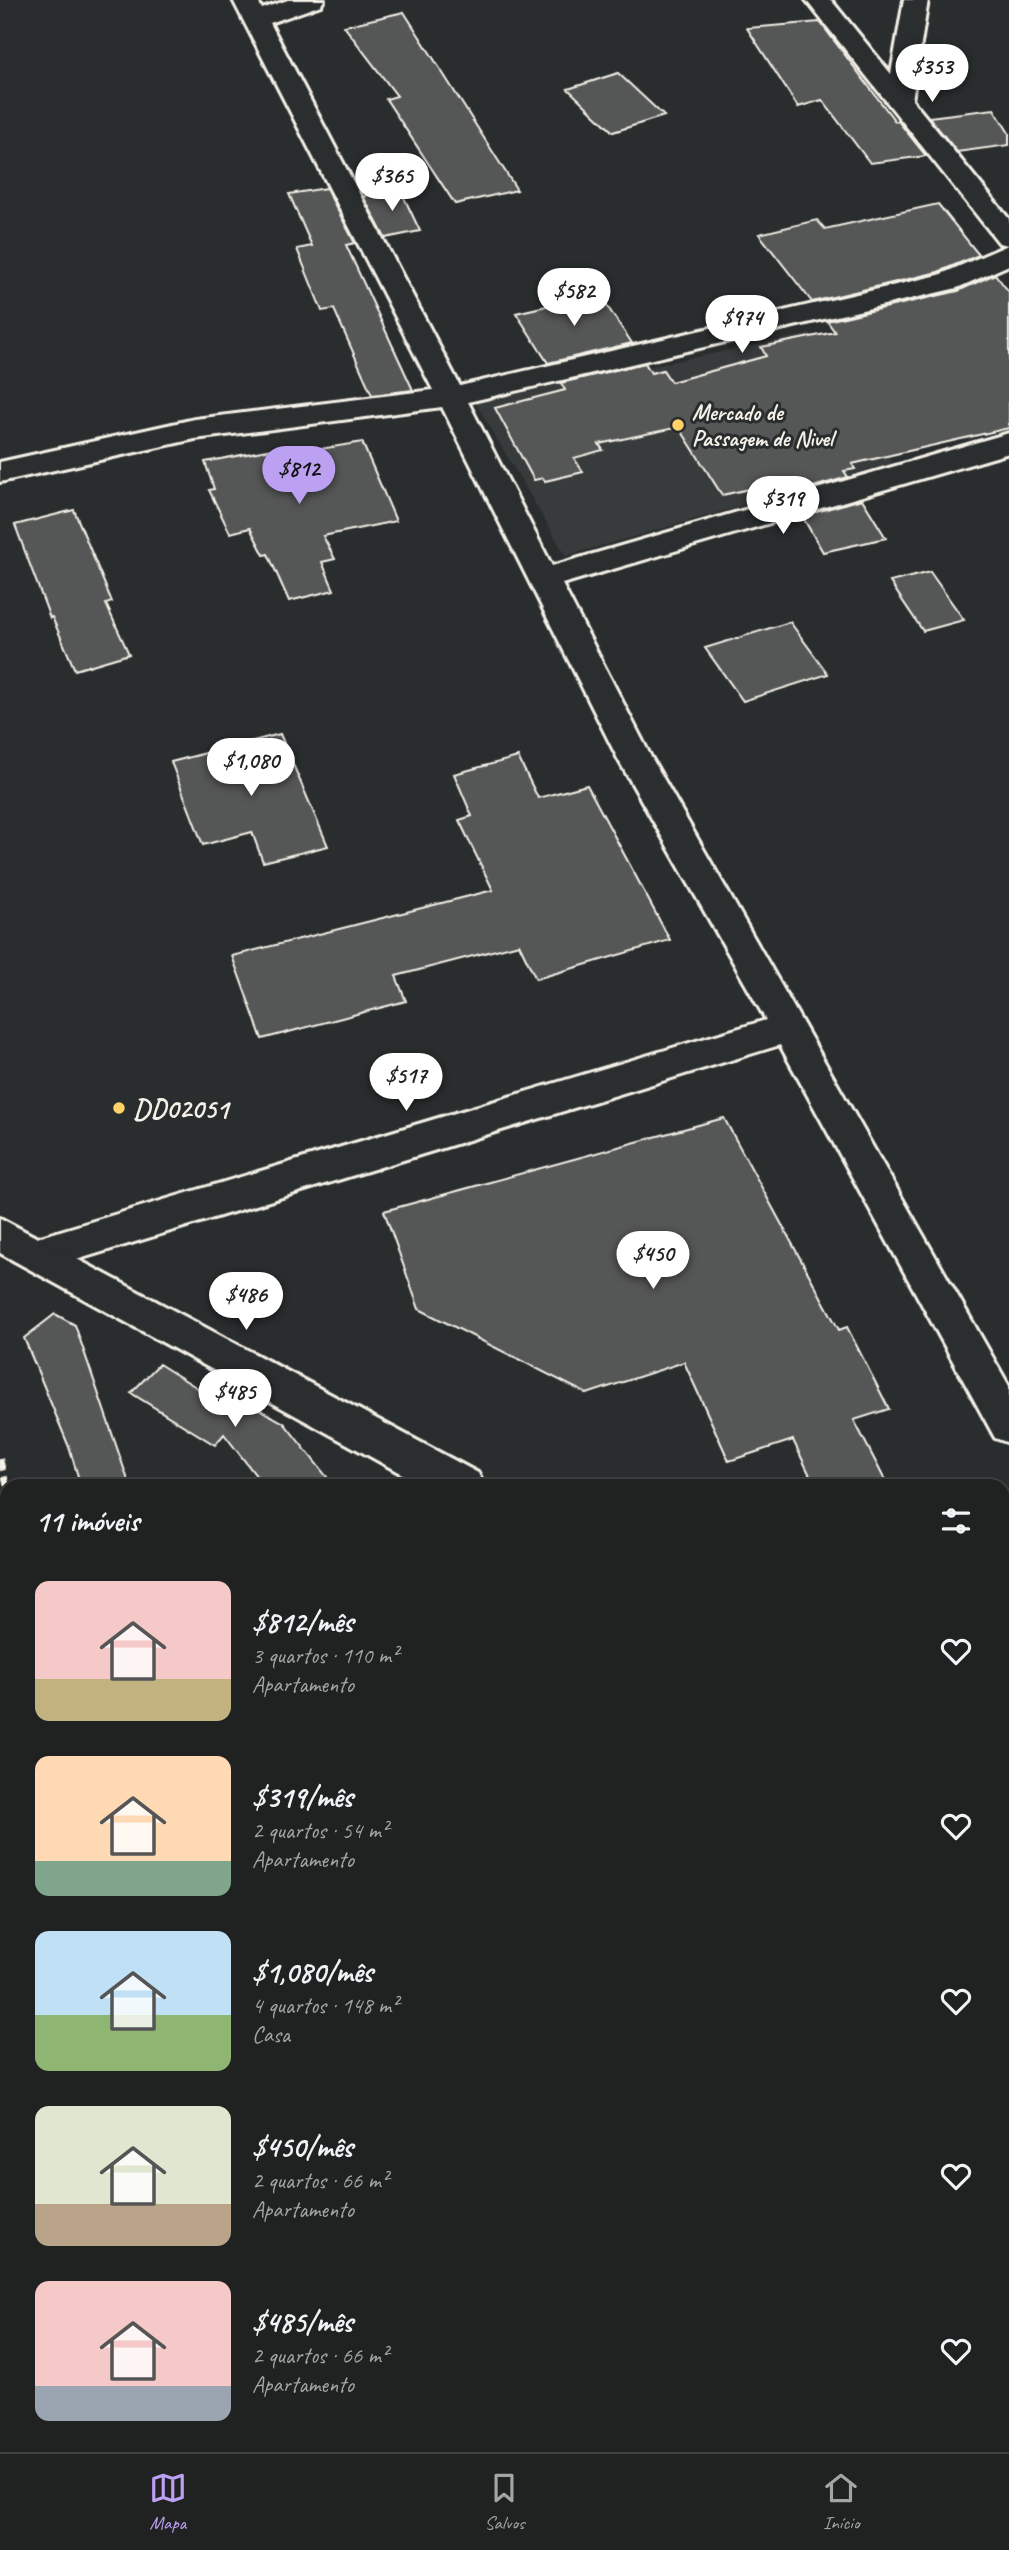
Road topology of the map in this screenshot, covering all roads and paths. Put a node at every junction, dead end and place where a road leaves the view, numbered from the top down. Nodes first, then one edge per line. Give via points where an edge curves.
1 (312, 0) edge
2 (818, 0) edge
3 (916, 0) edge
4 (250, 10) edge
5 (899, 101) junction
6 (1009, 237) edge
7 (1009, 253) edge
8 (450, 397) junction
9 (1009, 443) edge
10 (0, 472) edge
11 (543, 579) junction
12 (789, 1028) junction
13 (0, 1234) edge
14 (40, 1254) junction
15 (1009, 1425) edge
16 (450, 1479) edge

1 - 4 street
2 - 5 street
3 - 5 street
4 - 8 street
5 - 6 street
7 - 8 street via 947,282
8 - 10 street via 195,429
8 - 11 street
9 - 11 street
11 - 12 street via 635,759
12 - 14 street
12 - 15 street
13 - 14 street
14 - 16 street

